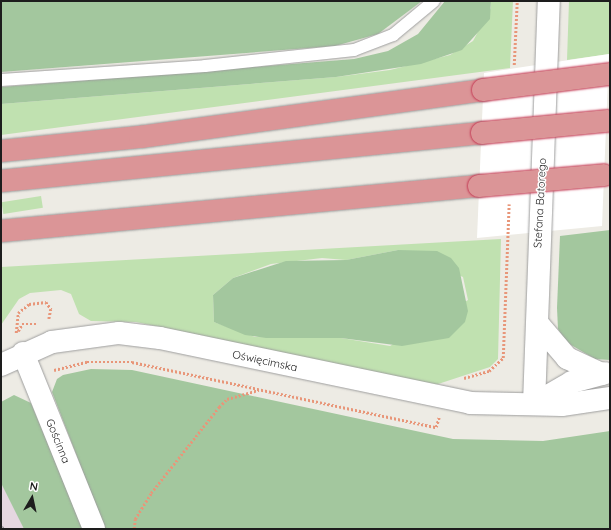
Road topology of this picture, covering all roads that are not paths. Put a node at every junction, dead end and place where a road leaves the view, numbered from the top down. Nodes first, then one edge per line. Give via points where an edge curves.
1 (434, 1) edge
2 (549, 1) edge
3 (609, 74) edge
4 (1, 80) edge
5 (608, 121) edge
6 (1, 151) edge
7 (607, 174) edge
8 (1, 181) edge
9 (1, 231) edge
10 (538, 324) junction
11 (20, 343) junction
12 (1, 365) edge
13 (606, 373) edge
14 (610, 398) edge
15 (534, 404) junction
16 (94, 529) edge

1 - 4 lane via 393,35 331,54
2 - 10 street, Stefana Batorego
3 - 6 highway, bridge via 121,139
5 - 8 highway, bridge
7 - 9 highway, bridge
10 - 13 street via 567,358
10 - 15 street, Stefana Batorego
11 - 12 street, Oświęcimska
11 - 15 street, Oświęcimska via 132,334 451,400
11 - 16 street, Gościnna
13 - 15 street via 572,382
14 - 15 street, Oświęcimska via 562,405

